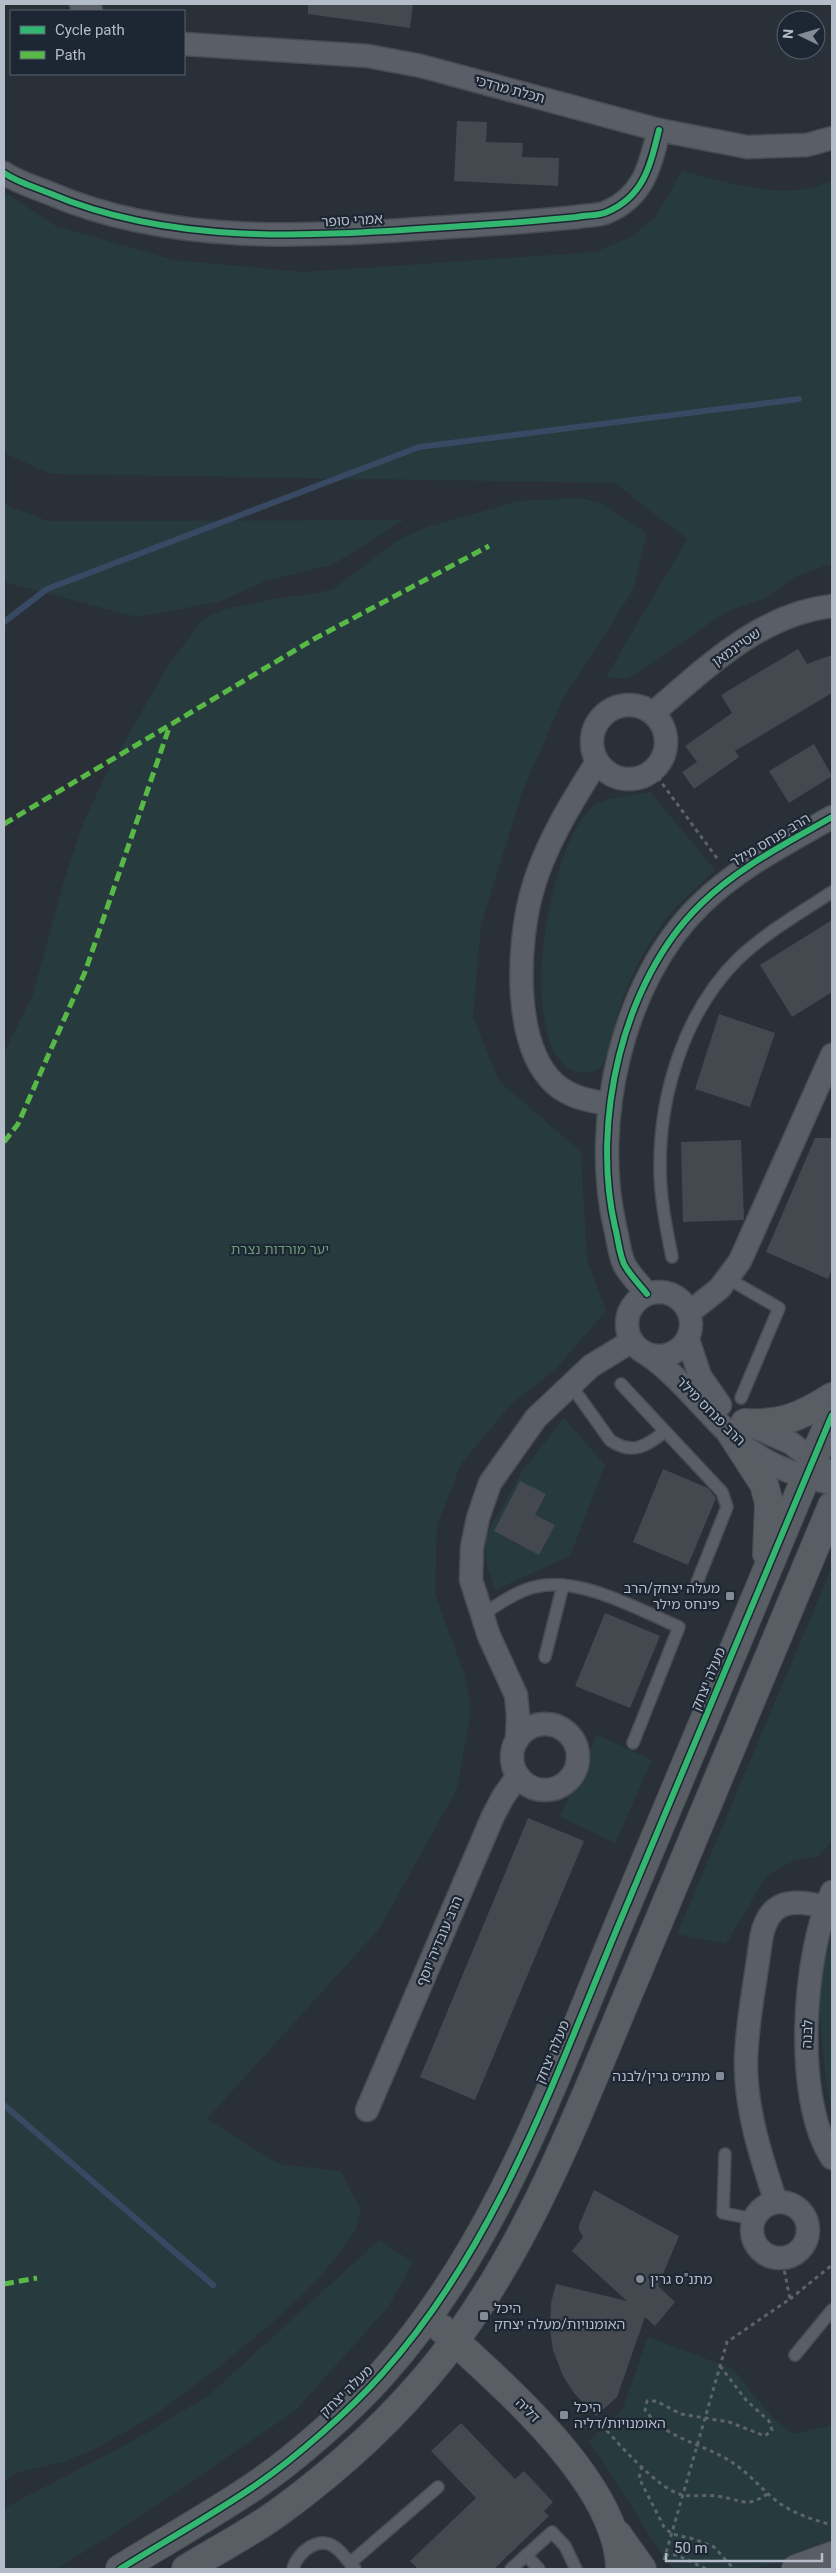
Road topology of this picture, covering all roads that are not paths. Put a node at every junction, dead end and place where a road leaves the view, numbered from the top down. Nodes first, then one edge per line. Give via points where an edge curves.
1 (185, 44) edge
2 (660, 130) junction
3 (832, 138) edge
4 (4, 173) edge
5 (832, 606) edge
6 (653, 713) junction
7 (597, 762) junction
8 (832, 817) edge
9 (832, 892) edge
10 (832, 1055) edge
11 (610, 1104) junction
12 (672, 1257) dead end
13 (727, 1278) junction
14 (647, 1294) junction
15 (690, 1312) junction
16 (688, 1340) junction
17 (640, 1348) junction
18 (570, 1384) junction
19 (620, 1384) dead end
20 (832, 1396) edge
21 (832, 1415) edge
22 (739, 1418) junction
23 (664, 1432) junction
24 (817, 1471) edge
25 (832, 1483) edge
26 (832, 1506) edge
27 (767, 1572) junction
28 (564, 1585) junction
29 (696, 1585) dead end
30 (482, 1616) junction
31 (545, 1657) dead end
32 (510, 1677) junction
33 (554, 1724) junction
34 (517, 1740) junction
35 (633, 1743) dead end
36 (518, 1776) junction
37 (828, 1900) edge
38 (367, 2110) dead end
39 (725, 2154) dead end
40 (832, 2158) edge
41 (776, 2202) junction
42 (754, 2220) junction
43 (832, 2310) edge
44 (428, 2316) junction
45 (454, 2340) junction
46 (795, 2355) dead end
47 (438, 2487) dead end
48 (526, 2555) junction
49 (832, 2556) edge
50 (640, 2565) edge
51 (352, 2566) edge
52 (120, 2569) edge
53 (186, 2569) edge
54 (294, 2569) edge
55 (511, 2569) edge
56 (539, 2569) edge
57 (576, 2569) edge
58 (796, 2569) edge

1 - 2 street, תכלת מרדכי via 368,56 412,64
2 - 3 street, תכלת מרדכי via 747,147 807,145
2 - 4 street, אמרי סופר via 649,168 634,195 606,213 520,223 337,234 202,230 135,221 71,202
5 - 6 street, שטיינמאן via 798,613 746,637
6 - 7 street via 641,706 628,704 616,706 603,714 591,737
6 - 7 street via 666,735 666,749 653,771 640,778 626,780 614,776
7 - 11 street via 573,800 531,894 524,934 522,975 524,1015 543,1070 555,1084 582,1100
8 - 11 street, הרב פנחס מילר via 732,878 699,905 670,942 646,982 630,1020
9 - 12 lane via 783,924 739,959 698,1009 678,1058 664,1114 661,1194
10 - 13 street via 740,1261
11 - 14 street, הרב פנחס מילר via 608,1164 611,1209 624,1264
13 - 15 street via 720,1288
13 - 22 lane via 779,1308
14 - 15 street via 665,1292 676,1295
14 - 17 street via 634,1303 626,1324
15 - 16 street via 692,1324
16 - 17 street via 671,1354 654,1357
16 - 22 street, הרב פנחס מילר via 700,1376 709,1391 720,1407
17 - 18 street via 591,1366
17 - 22 street, הרב פנחס מילר
18 - 23 lane via 610,1440 619,1446 630,1450 649,1445
18 - 30 street via 536,1418 490,1484 472,1547 471,1580
19 - 23 lane
20 - 22 street via 806,1413 783,1421
21 - 24 street, מעלה יצחק
22 - 24 street, הרב פנחס מילר via 747,1448 770,1463
22 - 27 street via 768,1503
23 - 29 lane via 722,1492 727,1507
24 - 25 street, הרב פנחס מילר
24 - 27 street, מעלה יצחק
26 - 45 street via 547,2182 499,2272
27 - 44 street, מעלה יצחק via 516,2167 469,2254
28 - 30 lane via 526,1589
28 - 31 lane
28 - 35 lane via 590,1590 679,1626
30 - 32 street
32 - 33 street
32 - 34 street via 518,1709
33 - 34 street via 533,1726
33 - 36 street via 564,1729 577,1747 578,1758 571,1778 557,1787 541,1790 531,1787
34 - 36 street via 512,1761
36 - 38 street, הרב עובדיה יוסף via 493,1816
37 - 40 street, לבנה via 812,1970 805,2060 809,2096
37 - 41 street via 780,1906 771,1912 764,1924 761,1939 746,2059 747,2088
39 - 42 lane via 723,2213
41 - 42 street via 763,2207
41 - 42 street via 794,2205 801,2210 809,2227 799,2252 782,2259 773,2258 757,2247 752,2229
43 - 46 lane
44 - 45 street, דליה
44 - 52 street, מעלה יצחק via 380,2377 284,2464
45 - 50 street, דליה via 488,2369 547,2429 592,2491 616,2538
45 - 53 street via 405,2401 307,2491
47 - 51 lane
48 - 55 lane
48 - 56 lane
48 - 57 lane via 552,2532 565,2546
49 - 58 street
51 - 54 lane via 336,2547 319,2543 299,2555

